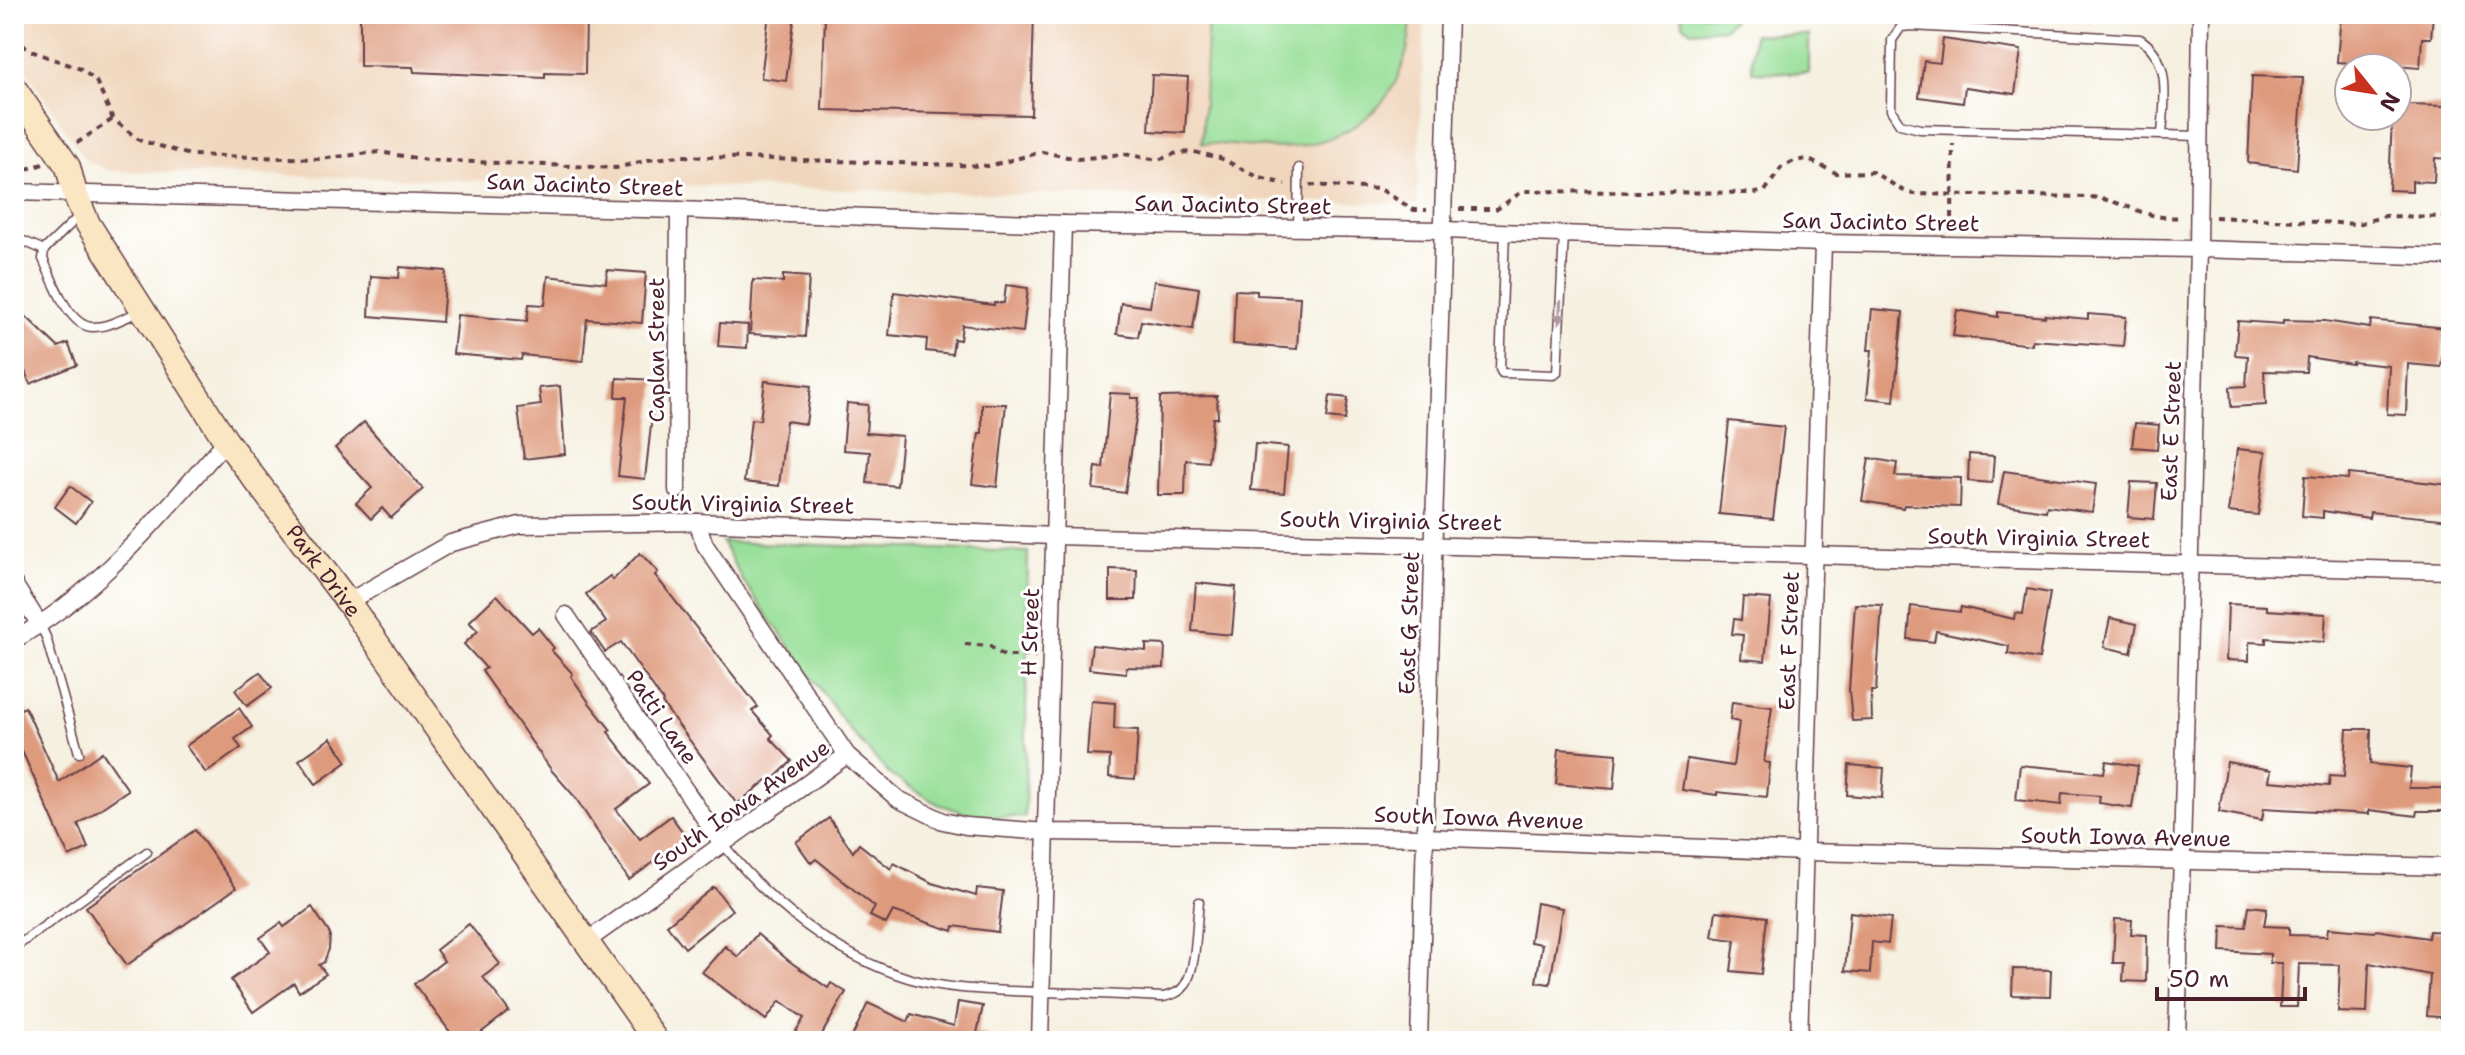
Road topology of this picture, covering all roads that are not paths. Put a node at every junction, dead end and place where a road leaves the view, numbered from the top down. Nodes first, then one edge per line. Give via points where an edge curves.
1 (1449, 14) edge
2 (2201, 14) edge
3 (14, 88) edge
4 (2162, 135) junction
5 (2199, 136) junction
6 (1299, 168) dead end
7 (14, 192) edge
8 (79, 203) junction
9 (679, 210) junction
10 (1063, 224) junction
11 (1298, 228) junction
12 (1443, 230) junction
13 (1505, 232) junction
14 (1564, 234) junction
15 (14, 237) edge
16 (1823, 243) junction
17 (2198, 249) junction
18 (44, 250) junction
19 (2451, 257) edge
20 (142, 311) junction
21 (226, 441) junction
22 (677, 490) dead end
23 (697, 522) junction
24 (1055, 536) junction
25 (1434, 544) junction
26 (1813, 554) junction
27 (2190, 563) junction
28 (2451, 571) edge
29 (14, 584) edge
30 (348, 602) junction
31 (566, 615) dead end
32 (40, 625) junction
33 (14, 640) edge
34 (79, 753) dead end
35 (847, 755) junction
36 (1046, 832) junction
37 (1425, 837) junction
38 (722, 844) junction
39 (147, 852) dead end
40 (1805, 852) junction
41 (2183, 860) junction
42 (2451, 867) edge
43 (1199, 902) dead end
44 (587, 941) junction
45 (14, 948) edge
46 (1041, 992) junction
47 (656, 1041) edge
48 (1040, 1041) edge
49 (1419, 1041) edge
50 (1799, 1041) edge
51 (2177, 1041) edge

1 - 12 street, East G Street
2 - 5 street, East E Street
3 - 8 street, Park Drive via 68,167
4 - 4 lane via 1920,129 1900,124 1891,110 1892,40 1901,27 1912,26 2140,39 2149,45 2165,77
4 - 5 lane
5 - 17 street, East E Street
6 - 11 lane
7 - 8 street, San Jacinto Street
8 - 9 street, San Jacinto Street
8 - 18 lane
8 - 20 street, Park Drive
9 - 10 street, San Jacinto Street
9 - 22 street, Caplan Street
10 - 11 street, San Jacinto Street
10 - 24 street, H Street
11 - 12 street, San Jacinto Street
12 - 13 street, San Jacinto Street
12 - 25 street, East G Street
13 - 14 street, San Jacinto Street
14 -> 13 lane via 1553,375 1500,369
14 - 16 street, San Jacinto Street
15 - 18 lane
16 - 17 street, San Jacinto Street
16 - 26 street, East F Street
17 - 19 street, San Jacinto Street
17 - 27 street, East E Street
18 - 20 lane via 43,259 68,311 81,324 104,325
20 - 21 street, Park Drive
21 - 30 street, Park Drive
21 - 32 street via 118,561
23 - 24 street, South Virginia Street
23 - 30 street, South Virginia Street via 520,525 451,543
23 - 35 street via 705,545
24 - 25 street, South Virginia Street
24 - 36 street, H Street
25 - 26 street, South Virginia Street
25 - 37 street, East G Street
26 - 27 street, South Virginia Street
26 - 40 street, East F Street
27 - 28 street, South Virginia Street
27 - 41 street, East E Street
29 - 32 street
30 - 44 street, Park Drive
31 - 38 street, Patti Lane
32 - 33 street
32 - 34 lane
35 - 36 street, South Iowa Avenue via 898,799 943,821
35 - 38 street, South Iowa Avenue
36 - 37 street, South Iowa Avenue
36 - 46 street, H Street
37 - 40 street, South Iowa Avenue
37 - 49 street, East G Street
38 - 44 street, South Iowa Avenue
38 - 46 lane via 783,907 865,962 961,989
39 - 45 lane
40 - 41 street, South Iowa Avenue
40 - 50 street, East F Street
41 - 42 street, South Iowa Avenue
41 - 51 street, East E Street
43 - 46 lane via 1191,970 1184,988 1175,994
44 - 47 street, Park Drive
46 - 48 street, H Street

